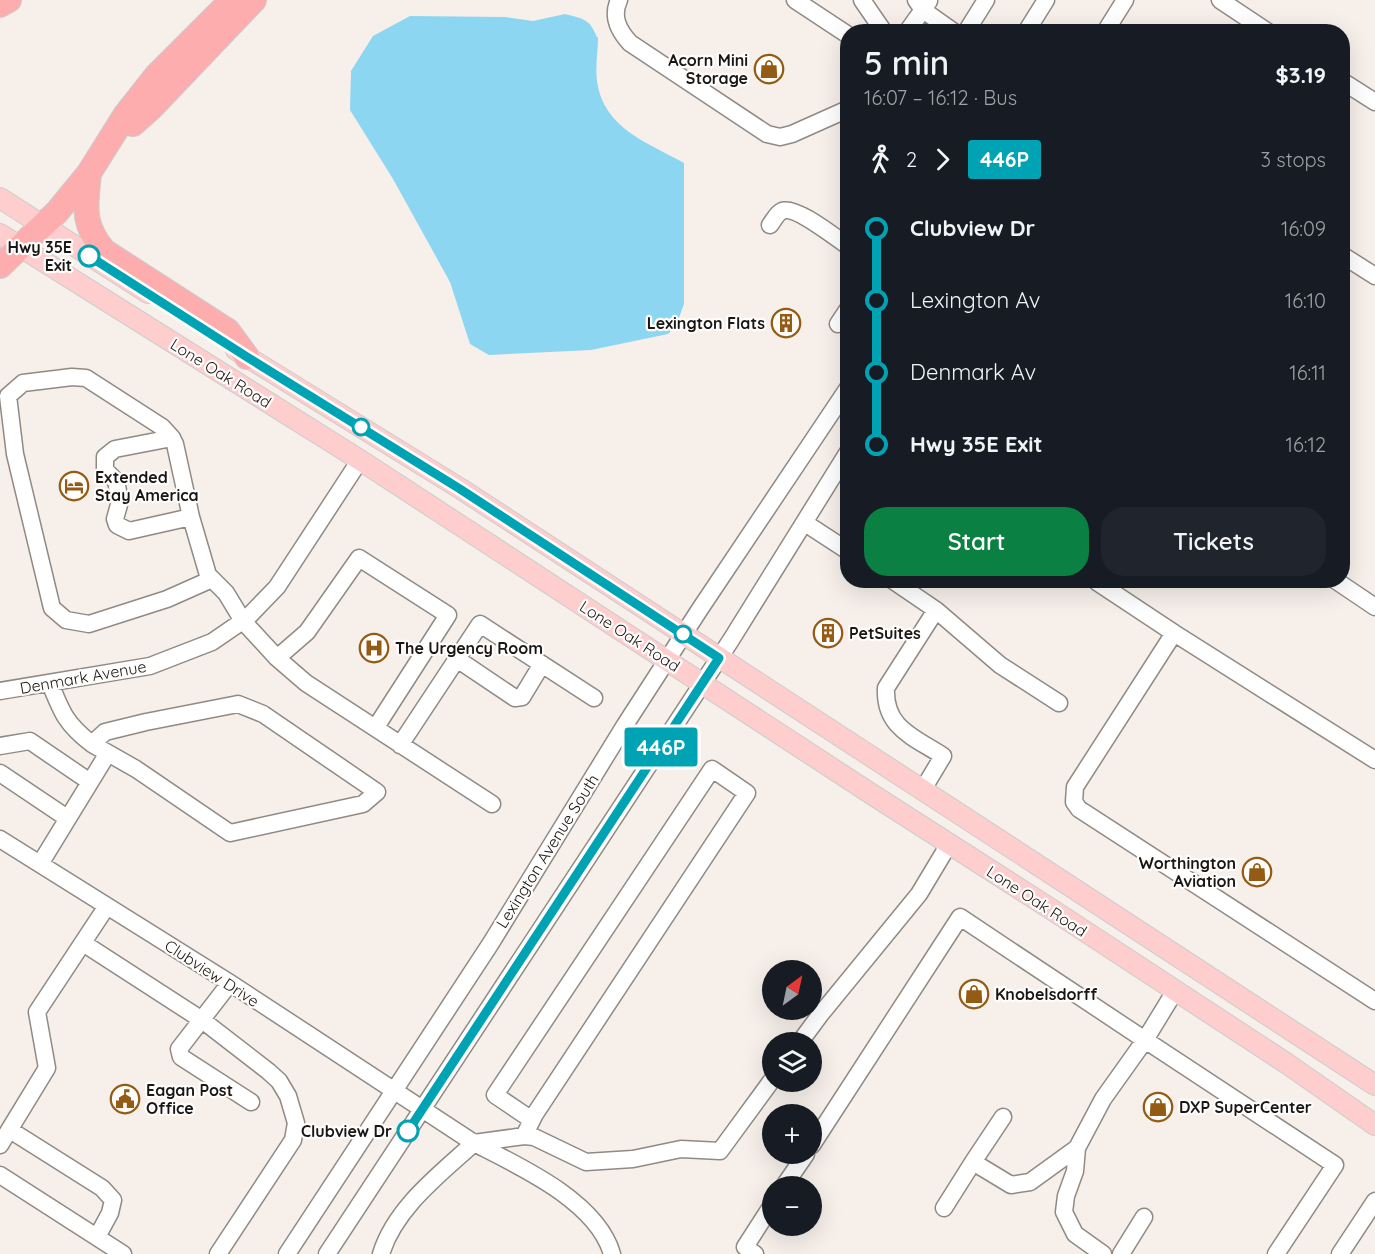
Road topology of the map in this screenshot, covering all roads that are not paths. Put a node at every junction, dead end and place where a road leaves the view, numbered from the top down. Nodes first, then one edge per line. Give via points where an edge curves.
1 (9, 0) edge
2 (232, 0) edge
3 (254, 0) edge
4 (619, 0) edge
5 (795, 0) edge
6 (862, 0) edge
7 (986, 0) edge
8 (1046, 0) edge
9 (1125, 0) edge
10 (1220, 0) edge
11 (923, 3) edge
12 (0, 5) edge
13 (878, 24) edge
14 (911, 24) edge
15 (945, 24) edge
16 (971, 24) edge
17 (1031, 24) edge
18 (1110, 24) edge
19 (1256, 24) edge
20 (840, 30) edge
21 (1350, 86) edge
22 (1375, 102) edge
23 (840, 113) edge
24 (93, 166) junction
25 (0, 198) edge
26 (770, 225) dead end
27 (44, 227) junction
28 (0, 234) edge
29 (840, 241) edge
30 (21, 248) junction
31 (1350, 260) edge
32 (0, 266) edge
33 (1375, 276) edge
34 (840, 321) edge
35 (838, 324) dead end
36 (247, 357) junction
37 (840, 400) edge
38 (172, 438) junction
39 (360, 460) junction
40 (840, 476) edge
41 (191, 518) junction
42 (805, 523) junction
43 (840, 546) edge
44 (212, 579) junction
45 (904, 588) edge
46 (1106, 588) edge
47 (1347, 588) edge
48 (1375, 607) edge
49 (936, 610) junction
50 (243, 621) junction
51 (1174, 633) junction
52 (683, 635) junction
53 (277, 658) junction
54 (719, 658) junction
55 (457, 659) junction
56 (667, 660) junction
57 (542, 664) junction
58 (50, 683) junction
59 (703, 684) junction
60 (0, 691) edge
61 (594, 698) dead end
62 (1059, 703) dead end
63 (376, 727) junction
64 (92, 744) junction
65 (400, 745) junction
66 (0, 746) edge
67 (108, 753) junction
68 (1375, 760) edge
69 (0, 773) edge
70 (90, 782) junction
71 (922, 791) junction
72 (492, 804) dead end
73 (67, 818) junction
74 (0, 838) edge
75 (949, 844) junction
76 (40, 864) junction
77 (107, 906) junction
78 (83, 943) junction
79 (230, 983) junction
80 (1175, 991) junction
81 (1375, 1001) edge
82 (202, 1020) junction
83 (807, 1032) edge
84 (1145, 1040) junction
85 (1375, 1085) edge
86 (394, 1092) junction
87 (763, 1092) edge
88 (251, 1102) dead end
89 (422, 1110) junction
90 (1003, 1117) dead end
91 (532, 1120) junction
92 (1375, 1125) edge
93 (10, 1130) junction
94 (822, 1130) edge
95 (524, 1136) junction
96 (474, 1143) junction
97 (0, 1145) edge
98 (1077, 1148) junction
99 (973, 1162) junction
100 (0, 1175) edge
101 (1375, 1201) edge
102 (945, 1208) dead end
103 (1144, 1217) dead end
104 (762, 1221) edge
105 (97, 1237) junction
106 (123, 1254) edge
107 (218, 1254) edge
108 (287, 1254) edge
109 (327, 1254) edge
110 (381, 1254) edge
111 (612, 1254) edge
112 (755, 1254) edge
113 (1103, 1254) edge
114 (1121, 1254) edge
115 (1276, 1254) edge
116 (1340, 1254) edge

1 - 12 highway
2 - 24 highway via 156,75
3 - 24 highway
4 - 23 street via 615,16 622,35 630,43 767,134 792,134
5 - 20 street
6 - 13 street
7 - 16 street
8 - 17 street
9 - 18 street
10 - 19 street
11 - 14 street
11 - 15 street
21 - 22 street
24 - 27 highway
24 - 36 highway via 86,219 104,251 228,331
25 - 27 main road, Lone Oak Road
26 - 29 street via 780,212 788,210
27 - 30 highway
27 - 36 main road, Lone Oak Road
28 - 30 main road, Lone Oak Road
30 - 32 highway
30 - 39 main road, Lone Oak Road
31 - 33 street
34 - 35 street
36 - 52 main road, Lone Oak Road via 460,489
37 - 52 street, Lexington Avenue South
38 - 41 street
38 - 41 street via 115,449 105,457 105,470 116,481 120,501 115,519 117,525 129,531
38 - 44 street via 162,427 86,378 23,383 8,396 15,454 51,608 66,620 88,624 167,600
39 - 50 street, Denmark Avenue via 277,587
39 - 56 main road, Lone Oak Road
40 - 42 street
41 - 44 street
42 - 43 street
42 - 54 street
44 - 50 street
45 - 49 street
46 - 51 street
47 - 48 street
49 - 62 street via 1000,665
49 - 71 street via 886,688 892,719 944,756
50 - 53 street
50 - 58 street, Denmark Avenue via 212,642 150,666
51 - 68 street
51 - 81 street via 1075,787 1074,802 1079,809
52 - 54 main road, Lone Oak Road
52 - 56 street, Lexington Avenue South
53 - 63 street via 306,683
53 - 63 street via 307,632 359,558 448,615
54 - 59 street
54 - 71 main road, Lone Oak Road
55 - 57 street via 515,698 522,697
55 - 57 street via 480,624
55 - 65 street
56 - 59 main road, Lone Oak Road
56 - 86 street, Lexington Avenue South
57 - 61 street
58 - 60 street, Denmark Avenue
58 - 64 street via 64,717
59 - 75 main road, Lone Oak Road
59 - 89 street
63 - 65 street
64 - 67 street
64 - 67 street via 105,732 238,704 263,714 377,792 363,804 230,833
65 - 72 street
66 - 70 street via 30,741
67 - 70 street
69 - 73 street
70 - 73 street
71 - 85 main road, Lone Oak Road
73 - 76 street
74 - 76 street, Clubview Drive
75 - 80 main road, Lone Oak Road
75 - 83 street via 920,894
76 - 77 street, Clubview Drive
77 - 78 street
77 - 79 street, Clubview Drive
78 - 82 street
78 - 93 street via 37,1012 47,1068
79 - 82 street
79 - 86 street, Clubview Drive
80 - 84 street
80 - 92 main road, Lone Oak Road
82 - 88 street via 179,1049 181,1057
82 - 107 street via 279,1081 296,1124 293,1140
84 - 94 street via 960,917
84 - 98 street via 1103,1099
84 - 115 street via 1335,1165
86 - 89 street, Clubview Drive
86 - 108 street, Lexington Avenue South
87 - 95 street via 720,1151 681,1149 633,1159 586,1162
89 - 96 street, Clubview Drive
89 - 109 street
90 - 99 street
91 - 91 street via 747,793 712,769 495,1095
91 - 95 street
93 - 97 street
93 - 105 street via 102,1188 112,1200 110,1213
95 - 96 street
96 - 110 street via 422,1190 393,1227
96 - 111 street, Clubview Drive via 554,1188 579,1207 593,1221
98 - 99 street via 1030,1182 1011,1185
98 - 113 street via 1064,1212 1075,1234
99 - 102 street
100 - 105 street
101 - 116 street
103 - 114 street
104 - 112 street via 745,1247
105 - 106 street

